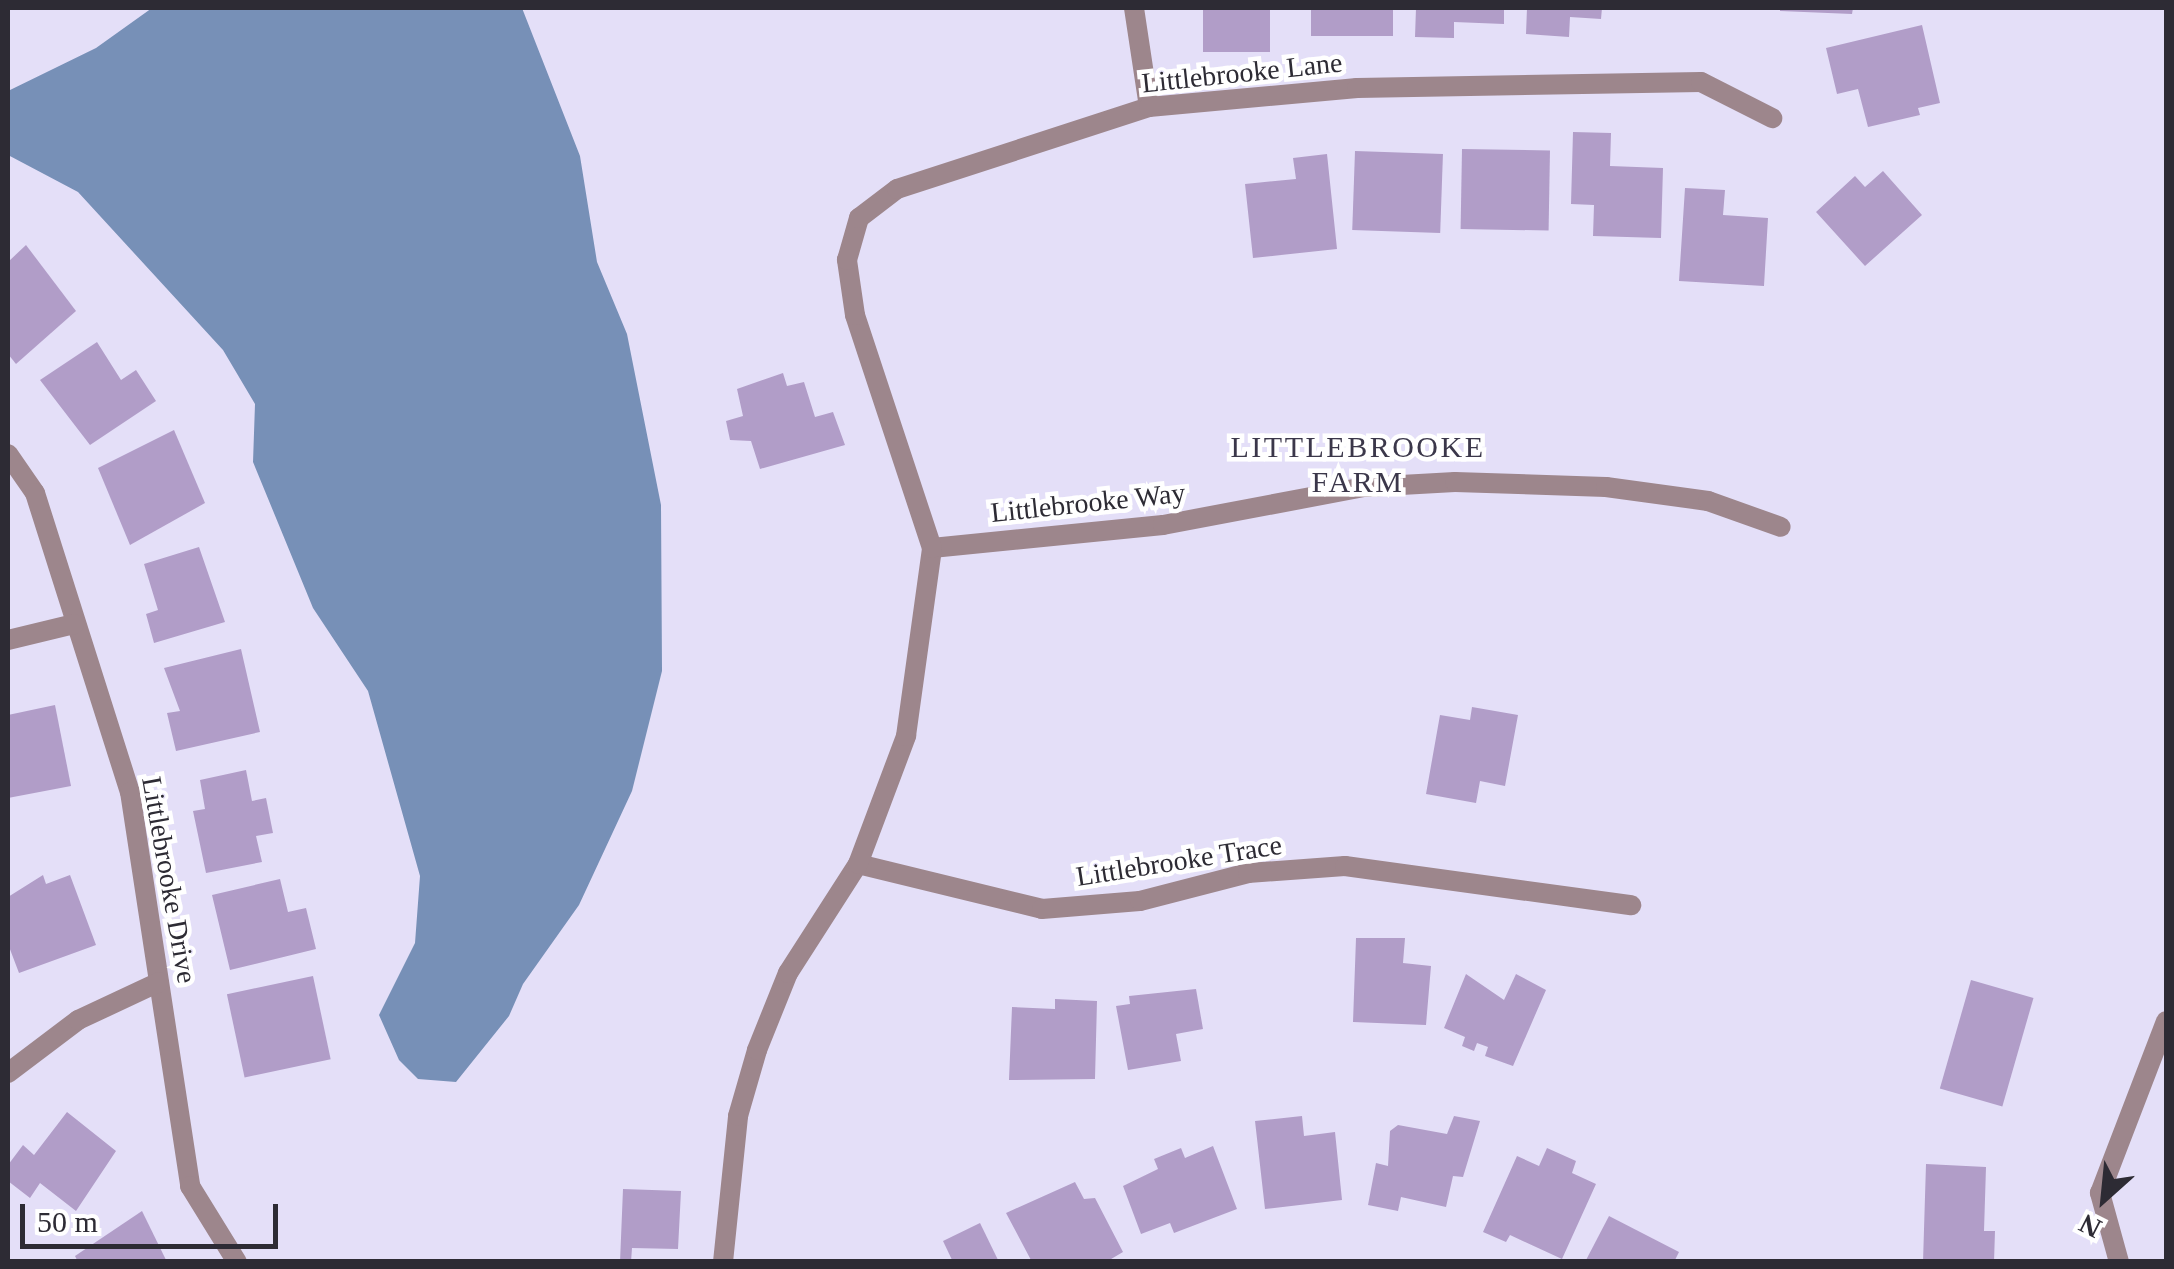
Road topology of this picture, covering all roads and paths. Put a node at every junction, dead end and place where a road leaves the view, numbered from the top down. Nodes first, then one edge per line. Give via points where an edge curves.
1 (1134, 8) edge
2 (1150, 107) junction
3 (1772, 118) dead end
4 (8, 454) edge
5 (1781, 527) dead end
6 (932, 548) junction
7 (74, 624) junction
8 (8, 640) edge
9 (858, 864) junction
10 (1630, 905) dead end
11 (159, 982) junction
12 (2166, 1020) edge
13 (8, 1073) edge
14 (237, 1262) edge
15 (723, 1262) edge
16 (2119, 1262) edge

1 - 2 street
2 - 3 street, Littlebrooke Lane via 1356,88 1701,82
2 - 6 street, Littlebrooke Lane via 896,189 859,218 847,260 856,315
4 - 7 street, Littlebrooke Drive via 35,494
5 - 6 street, Littlebrooke Way via 1708,501 1623,489 1455,482 1364,487 1163,525
6 - 9 street via 906,736
7 - 8 street
7 - 11 street, Littlebrooke Drive via 130,792
9 - 10 street, Littlebrooke Trace via 1042,909 1140,901 1248,873 1346,866
9 - 15 street via 788,974 757,1050 738,1116
11 - 13 street via 78,1020
11 - 14 street, Littlebrooke Drive via 190,1186
12 - 16 street via 2100,1193

